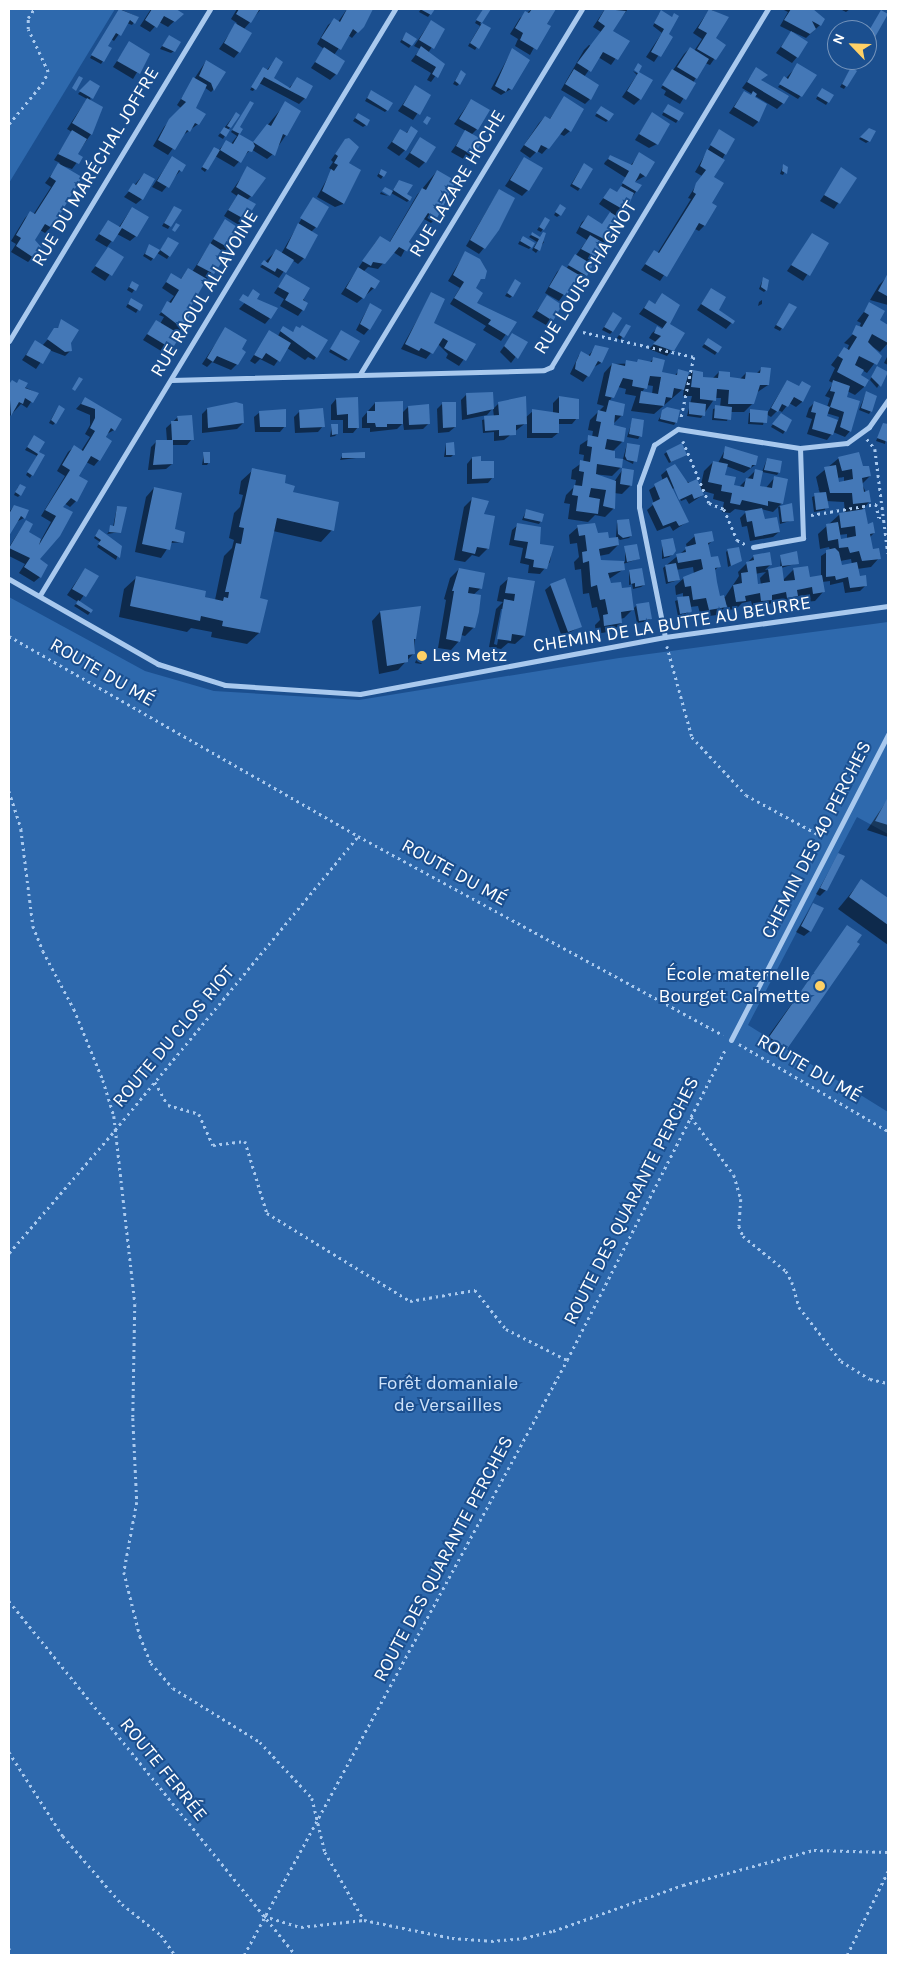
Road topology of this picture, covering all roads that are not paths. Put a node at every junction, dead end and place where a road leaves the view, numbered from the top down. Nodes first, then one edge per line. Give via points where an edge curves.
1 (210, 9) edge
2 (395, 9) edge
3 (582, 9) edge
4 (768, 9) edge
5 (9, 341) edge
6 (360, 374) junction
7 (171, 380) junction
8 (888, 400) edge
9 (800, 448) junction
10 (753, 547) road end
11 (9, 579) edge
12 (40, 595) junction
13 (888, 606) edge
14 (664, 637) junction
15 (888, 734) edge
16 (730, 1040) road end

1 - 5 street, RUE DU MARÉCHAL JOFFRE
2 - 7 street, RUE RAOUL ALLAVOINE
3 - 6 street, RUE LAZARE HOCHE
4 - 6 street, RUE LOUIS CHAGNOT via 551,367 544,370
6 - 7 street, RUE LOUIS CHAGNOT
7 - 12 street, RUE RAOUL ALLAVOINE
8 - 9 street via 860,433 847,443
9 - 10 street via 804,538
9 - 14 street via 678,429 654,446 639,486 638,507
11 - 12 street, CHEMIN DE LA BUTTE AU BEURRE
12 - 14 street, CHEMIN DE LA BUTTE AU BEURRE via 158,664 226,685 276,690 360,694
13 - 14 street, CHEMIN DE LA BUTTE AU BEURRE
15 - 16 street, CHEMIN DES 40 PERCHES

